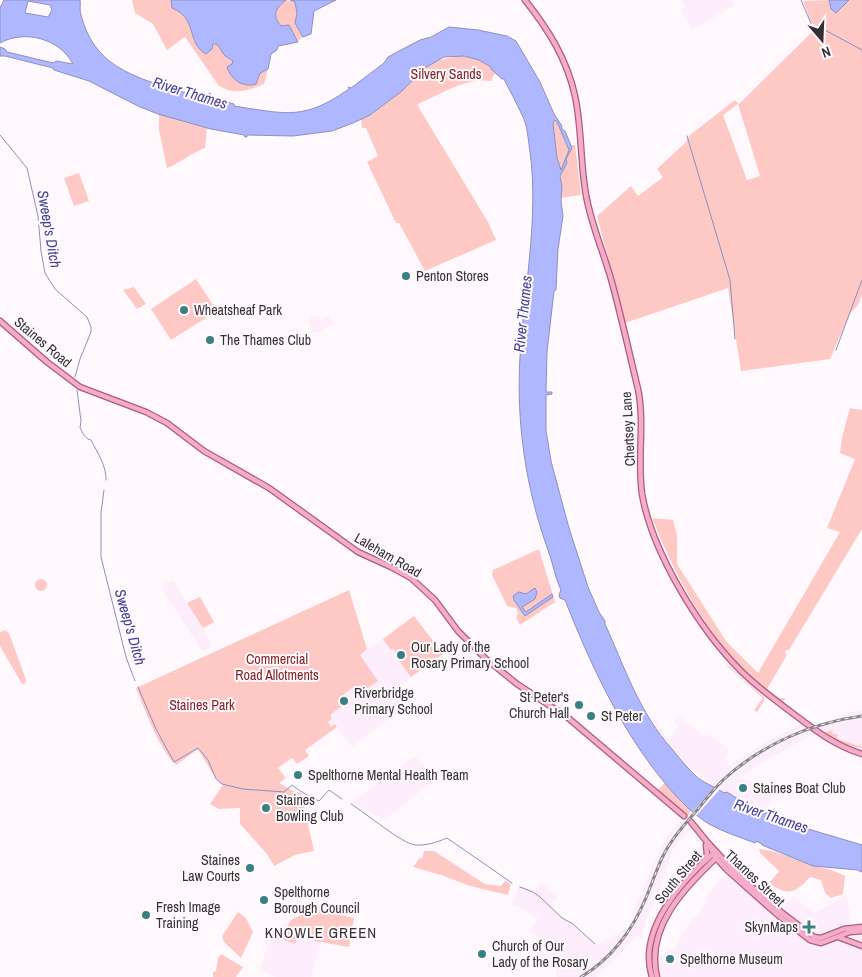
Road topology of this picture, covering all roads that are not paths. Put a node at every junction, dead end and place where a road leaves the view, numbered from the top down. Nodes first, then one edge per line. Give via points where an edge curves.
1 (525, 0) edge
2 (0, 320) edge
3 (71, 381) joint
4 (862, 754) edge
5 (684, 816) dead end
6 (691, 822) dead end
7 (706, 841) junction
8 (716, 854) junction
9 (701, 865) junction
10 (862, 927) edge
11 (862, 931) edge
12 (838, 934) junction
13 (862, 946) edge
14 (652, 977) edge
15 (657, 977) edge

1 - 4 main road, Chertsey Lane via 559,50 574,92 586,195 614,289 638,393 642,492 666,561 678,587 710,634 742,672 777,703 825,737
2 - 3 main road, Staines Road
3 - 5 main road, Laleham Road via 167,422 204,451 269,488 358,552 410,578 435,600 458,631 486,659 567,717
6 - 7 main road, Thames Street
7 - 8 main road, Thames Street
7 - 9 main road via 707,851
8 - 9 main road, South Street
8 - 12 main road, Thames Street via 817,940
8 - 15 main road, South Street via 679,896 663,922 654,956
9 - 14 main road, South Street via 675,894 658,921 650,957
10 - 12 main road via 848,928
11 - 12 main road
12 - 13 main road

